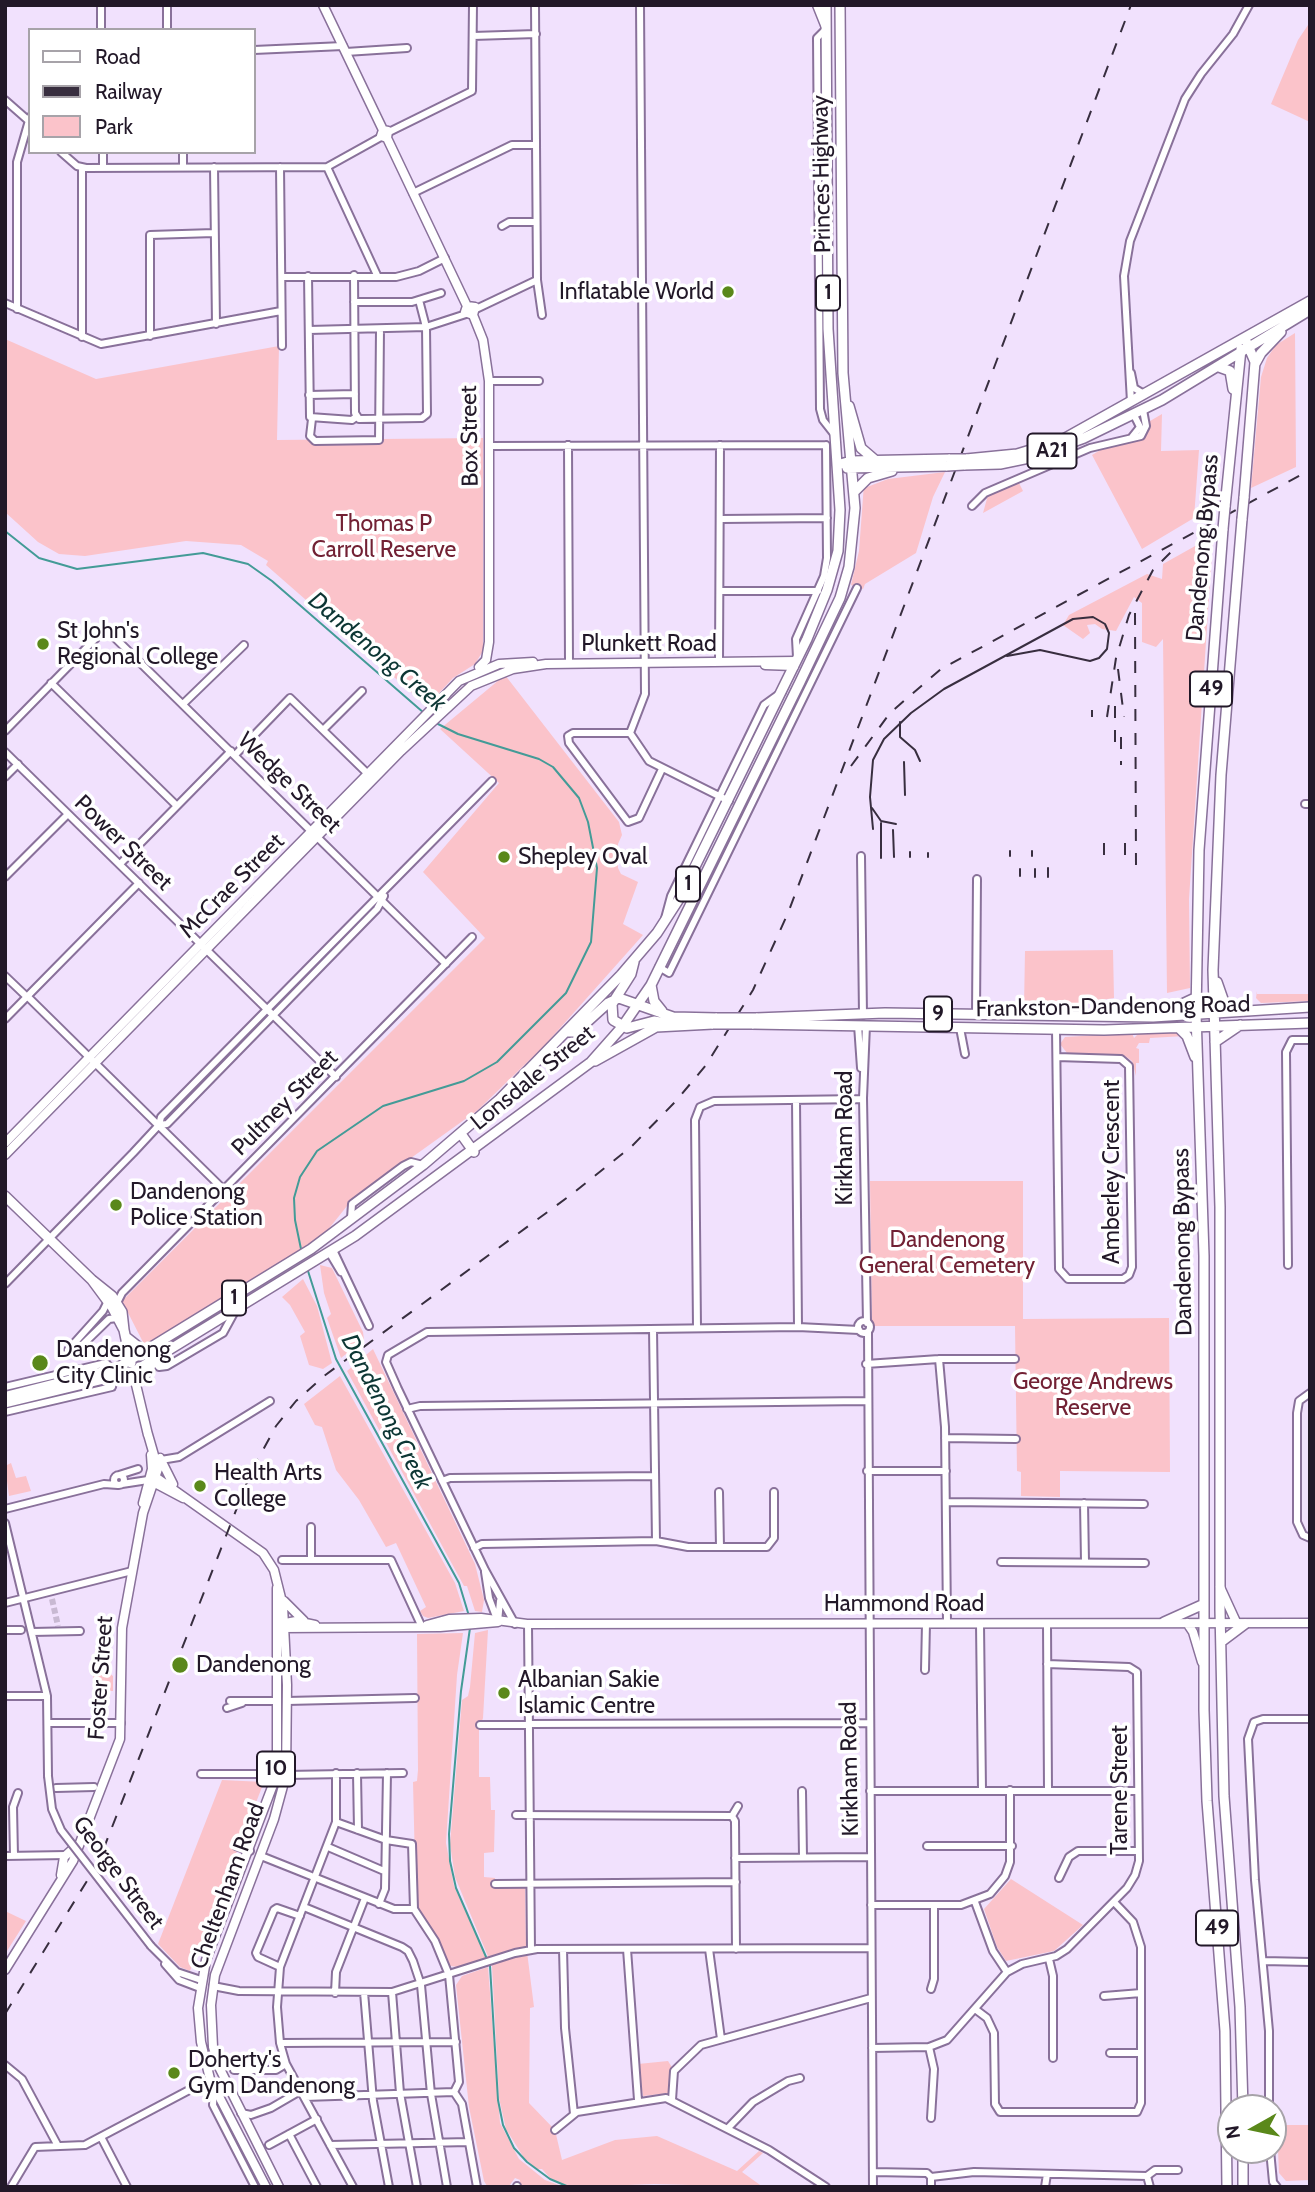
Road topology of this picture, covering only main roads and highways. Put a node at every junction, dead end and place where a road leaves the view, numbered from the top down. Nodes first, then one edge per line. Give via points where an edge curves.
1 (323, 5) edge
2 (817, 5) edge
3 (826, 5) edge
4 (840, 5) edge
5 (826, 28) junction
6 (823, 197) junction
7 (842, 197) junction
8 (828, 217) junction
9 (843, 293) junction
10 (1310, 301) edge
11 (1310, 310) edge
12 (1298, 317) junction
13 (1243, 339) junction
14 (1250, 347) junction
15 (1241, 352) junction
16 (1254, 366) junction
17 (1216, 368) junction
18 (844, 391) junction
19 (1131, 402) junction
20 (831, 404) junction
21 (1138, 412) junction
22 (1235, 412) junction
23 (877, 460) junction
24 (948, 462) junction
25 (965, 462) junction
26 (837, 465) junction
27 (851, 465) junction
28 (922, 466) junction
29 (853, 494) junction
30 (489, 642) junction
31 (796, 662) junction
32 (546, 664) junction
33 (492, 665) junction
34 (813, 667) junction
35 (468, 674) junction
36 (481, 680) junction
37 (439, 707) junction
38 (729, 801) junction
39 (635, 959) junction
40 (1213, 970) junction
41 (651, 985) junction
42 (1196, 997) junction
43 (614, 999) junction
44 (639, 1004) junction
45 (1310, 1007) edge
46 (1231, 1010) junction
47 (1214, 1012) junction
48 (976, 1014) junction
49 (1056, 1014) junction
50 (1196, 1014) junction
51 (666, 1015) junction
52 (1153, 1017) junction
53 (715, 1021) junction
54 (862, 1022) junction
55 (1310, 1023) edge
56 (672, 1024) junction
57 (1241, 1024) junction
58 (1215, 1026) junction
59 (622, 1027) junction
60 (1197, 1027) junction
61 (976, 1028) junction
62 (1179, 1028) junction
63 (1056, 1029) junction
64 (568, 1032) junction
65 (1215, 1042) junction
66 (93, 1060) junction
67 (591, 1062) junction
68 (1198, 1065) junction
69 (461, 1134) junction
70 (5, 1143) edge
71 (474, 1152) junction
72 (5, 1155) edge
73 (5, 1196) edge
74 (324, 1238) junction
75 (327, 1253) junction
76 (115, 1298) junction
77 (125, 1334) junction
78 (145, 1352) junction
79 (131, 1360) junction
80 (153, 1361) junction
81 (134, 1372) junction
82 (113, 1373) junction
83 (136, 1383) junction
84 (5, 1397) edge
85 (5, 1403) edge
86 (147, 1430) junction
87 (150, 1440) junction
88 (152, 1480) junction
89 (177, 1489) junction
90 (186, 1499) junction
91 (143, 1513) junction
92 (277, 1585) junction
93 (1220, 1587) junction
94 (281, 1596) junction
95 (1204, 1604) junction
96 (1164, 1622) junction
97 (306, 1623) junction
98 (1187, 1623) junction
99 (1204, 1623) junction
100 (1220, 1623) junction
101 (1310, 1623) edge
102 (1241, 1624) junction
103 (285, 1625) junction
104 (275, 1626) junction
105 (318, 1626) junction
106 (1221, 1642) junction
107 (1204, 1668) junction
108 (276, 1701) junction
109 (287, 1701) junction
110 (276, 1774) junction
111 (286, 1774) junction
112 (250, 1851) junction
113 (261, 1856) junction
114 (5, 1970) edge
115 (201, 1984) junction
116 (213, 1986) junction
117 (1243, 2094) edge
118 (1242, 2164) edge
119 (266, 2187) edge
120 (279, 2187) edge
121 (1227, 2187) edge
122 (1242, 2187) edge

1 - 30 main road, Box Street via 483,340 489,381
2 - 5 main road
3 - 5 highway, Princes Highway / 1
4 - 7 highway, Princes Highway / 1
5 - 6 highway, Princes Highway / 1
6 - 7 highway
6 - 8 highway, Princes Highway / 1
7 - 9 highway, Princes Highway / 1
8 - 9 highway via 834,282
8 - 20 highway, Princes Highway / 1
9 - 18 highway, Princes Highway / 1
9 - 20 highway via 835,297 833,306
10 - 13 highway, A21
11 - 12 highway, A21
12 - 14 highway, A21
12 - 16 highway
13 - 14 highway, 49
13 - 15 highway, Dandenong Bypass / 49
13 - 19 highway, A21
14 - 15 highway, A21
14 - 16 highway, Dandenong Bypass / 49
15 - 17 highway, A21
15 - 22 highway, Dandenong Bypass / 49
16 - 40 highway, Dandenong Bypass / 49, bridge via 1220,788
17 - 21 highway, A21
17 - 22 highway, 49 via 1231,373
18 - 23 highway via 861,448
18 - 27 highway, Princes Highway / 1
19 - 21 highway
19 - 25 highway, A21 via 1052,444
20 - 26 highway, Princes Highway / 1
21 - 25 highway, A21 via 1040,455 1000,464
22 - 42 highway, Dandenong Bypass / 49, bridge via 1199,850
23 - 24 highway
23 - 27 highway
24 - 25 highway, bridge
24 - 28 highway
26 - 27 highway
26 - 31 highway, Lonsdale Street / 1 via 840,528 836,561
27 - 28 highway
27 - 29 highway, Lonsdale Street / 1
28 - 29 highway via 872,476
29 - 34 highway, Lonsdale Street / 1 via 855,524 847,576
30 - 33 main road, Box Street
30 - 35 main road, Box Street via 486,661
31 - 32 main road, Plunkett Road
31 - 34 highway
31 - 38 highway, Lonsdale Street / 1
32 - 33 main road, Plunkett Road via 518,661
32 - 36 main road, Plunkett Road
33 - 35 main road, McCrae Street
33 - 36 main road
34 - 38 highway, Lonsdale Street / 1
35 - 37 main road, McCrae Street
36 - 37 main road, McCrae Street
37 - 66 main road, McCrae Street
38 - 39 highway, Lonsdale Street / 1 via 691,878
38 - 41 highway, Lonsdale Street / 1
39 - 43 highway
39 - 64 highway, Lonsdale Street / 1
40 - 46 highway via 1221,998
40 - 47 highway, Dandenong Bypass / 49
41 - 44 highway, Lonsdale Street / 1
41 - 51 highway via 655,1003
42 - 50 highway, Dandenong Bypass / 49
42 - 52 highway
43 - 44 highway, 9
43 - 59 highway via 612,1018
43 - 64 highway via 576,1032
44 - 51 highway, Frankston-Dandenong Road / 9
44 - 59 highway, Lonsdale Street / 1
45 - 46 highway, Frankston-Dandenong Road / 9
46 - 47 highway, Frankston-Dandenong Road / 9
47 - 50 highway, Frankston-Dandenong Road / 9
47 - 58 highway, Dandenong Bypass / 49
48 - 49 highway, Frankston-Dandenong Road / 9
48 - 54 highway, Frankston-Dandenong Road / 9
48 - 61 highway
49 - 52 highway, Frankston-Dandenong Road / 9
49 - 63 highway
50 - 52 highway, Frankston-Dandenong Road / 9
50 - 60 highway, Dandenong Bypass / 49
51 - 53 highway, Frankston-Dandenong Road / 9
53 - 54 highway, Frankston-Dandenong Road / 9, bridge
53 - 56 highway, Frankston-Dandenong Road / 9
54 - 61 highway, Frankston-Dandenong Road / 9
55 - 57 highway, Frankston-Dandenong Road / 9
56 - 59 highway via 654,1021
56 - 67 highway, Frankston-Dandenong Road / 9 via 645,1031
57 - 58 highway, Frankston-Dandenong Road / 9
57 - 65 highway
58 - 60 highway, Frankston-Dandenong Road / 9
58 - 65 highway, Dandenong Bypass / 49
59 - 67 highway, Lonsdale Street / 1
60 - 62 highway, Frankston-Dandenong Road / 9
60 - 68 highway, Dandenong Bypass / 49
61 - 63 highway, Frankston-Dandenong Road / 9
62 - 63 highway, Frankston-Dandenong Road / 9
62 - 68 highway
64 - 69 highway, Lonsdale Street / 1
65 - 93 highway, Dandenong Bypass / 49
66 - 70 main road, McCrae Street
66 - 72 main road, McCrae Street
67 - 71 highway, Lonsdale Street / 1
68 - 95 highway, Dandenong Bypass / 49 via 1204,1246
69 - 71 highway
69 - 74 highway, Lonsdale Street / 1
71 - 75 highway, Lonsdale Street / 1
73 - 76 highway, Foster Street
74 - 75 highway
74 - 78 highway, Lonsdale Street / 1
75 - 80 highway, Lonsdale Street / 1
76 - 77 highway, Foster Street
76 - 77 highway, Foster Street
77 - 78 highway
77 - 79 highway, Foster Street
78 - 79 highway, Lonsdale Street / 1
79 - 81 highway, Foster Street / 10
79 - 82 highway, Lonsdale Street / 1
80 - 81 highway, Lonsdale Street / 1
80 - 83 main road via 150,1371
81 - 82 highway, Lonsdale Street / 1
81 - 83 main road, Foster Street / 10
82 - 84 highway, Lonsdale Street / 1
82 - 85 highway, Lonsdale Street / 1
83 - 86 main road, Foster Street / 10
86 - 87 main road, Foster Street / 10
86 - 88 main road, Foster Street / 10
87 - 88 main road, Foster Street / 10 via 158,1464
87 - 89 main road, 10
88 - 89 main road, Cheltenham Road / 10
88 - 90 main road, Cheltenham Road / 10
88 - 91 main road, Foster Street
88 - 91 main road, Foster Street via 144,1494
89 - 90 main road, Cheltenham Road / 10
90 - 92 main road, Cheltenham Road / 10 via 263,1553 273,1567
91 - 114 main road, Foster Street via 121,1634 120,1741 79,1840
92 - 94 main road, Cheltenham Road / 10
92 - 104 main road, Cheltenham Road / 10
93 - 100 highway, Dandenong Bypass / 49
93 - 102 main road
94 - 97 main road
94 - 103 main road, Cheltenham Road / 10
95 - 96 highway
95 - 99 highway, Dandenong Bypass / 49
96 - 98 main road, Hammond Road
96 - 105 main road, Hammond Road via 514,1624 481,1620
97 - 103 main road, Hammond Road
97 - 105 main road, Hammond Road
98 - 99 main road, Hammond Road
98 - 107 main road
99 - 100 main road, Hammond Road
99 - 107 highway, Dandenong Bypass / 49
100 - 102 main road, Hammond Road
100 - 106 highway, Dandenong Bypass / 49
101 - 102 main road, Hammond Road
102 - 106 highway
103 - 104 main road
103 - 105 main road, Hammond Road
103 - 109 main road, Cheltenham Road / 10
104 - 108 main road, Cheltenham Road / 10
106 - 117 highway, Dandenong Bypass / 49 via 1224,1796
107 - 121 highway, Dandenong Bypass / 49 via 1207,1801 1225,2031
108 - 109 main road
108 - 110 main road, Cheltenham Road / 10
109 - 111 main road, Cheltenham Road / 10
110 - 111 main road
110 - 112 main road, Cheltenham Road / 10
111 - 113 main road, Cheltenham Road / 10
112 - 113 main road
112 - 115 main road, Cheltenham Road / 10
113 - 116 main road, Cheltenham Road / 10
115 - 116 main road
115 - 119 main road, Cheltenham Road / 10 via 199,2033 212,2083
116 - 120 main road, Cheltenham Road / 10 via 213,2047
118 - 122 highway

